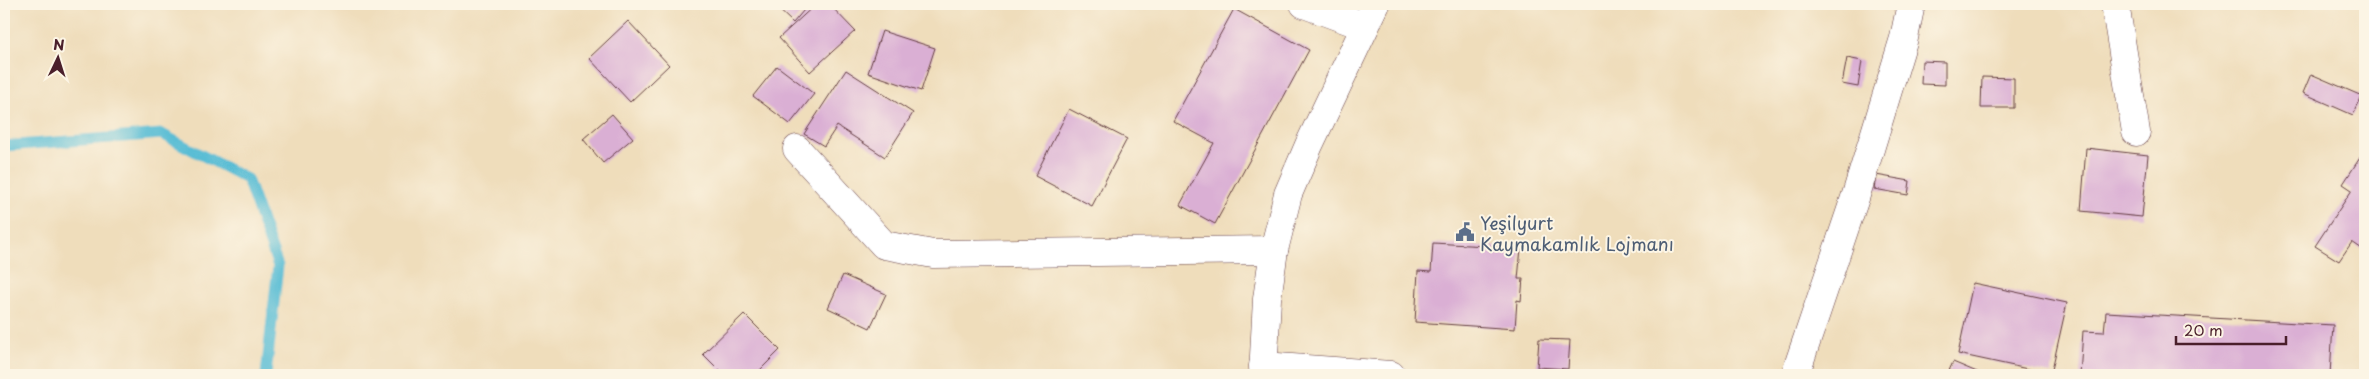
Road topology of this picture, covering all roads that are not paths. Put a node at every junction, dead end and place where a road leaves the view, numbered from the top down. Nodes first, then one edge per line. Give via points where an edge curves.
1 (1304, 4) edge
2 (1911, 4) edge
3 (2115, 4) edge
4 (1370, 15) edge
5 (2136, 132) dead end
6 (797, 149) dead end
7 (1274, 250) junction
8 (1263, 371) edge
9 (1390, 375) edge
10 (1795, 375) edge

1 - 4 street
2 - 10 street via 1904,38 1856,195
3 - 5 street
4 - 7 street via 1288,194
6 - 7 street via 884,245 933,254
7 - 8 street via 1267,299
8 - 9 street

